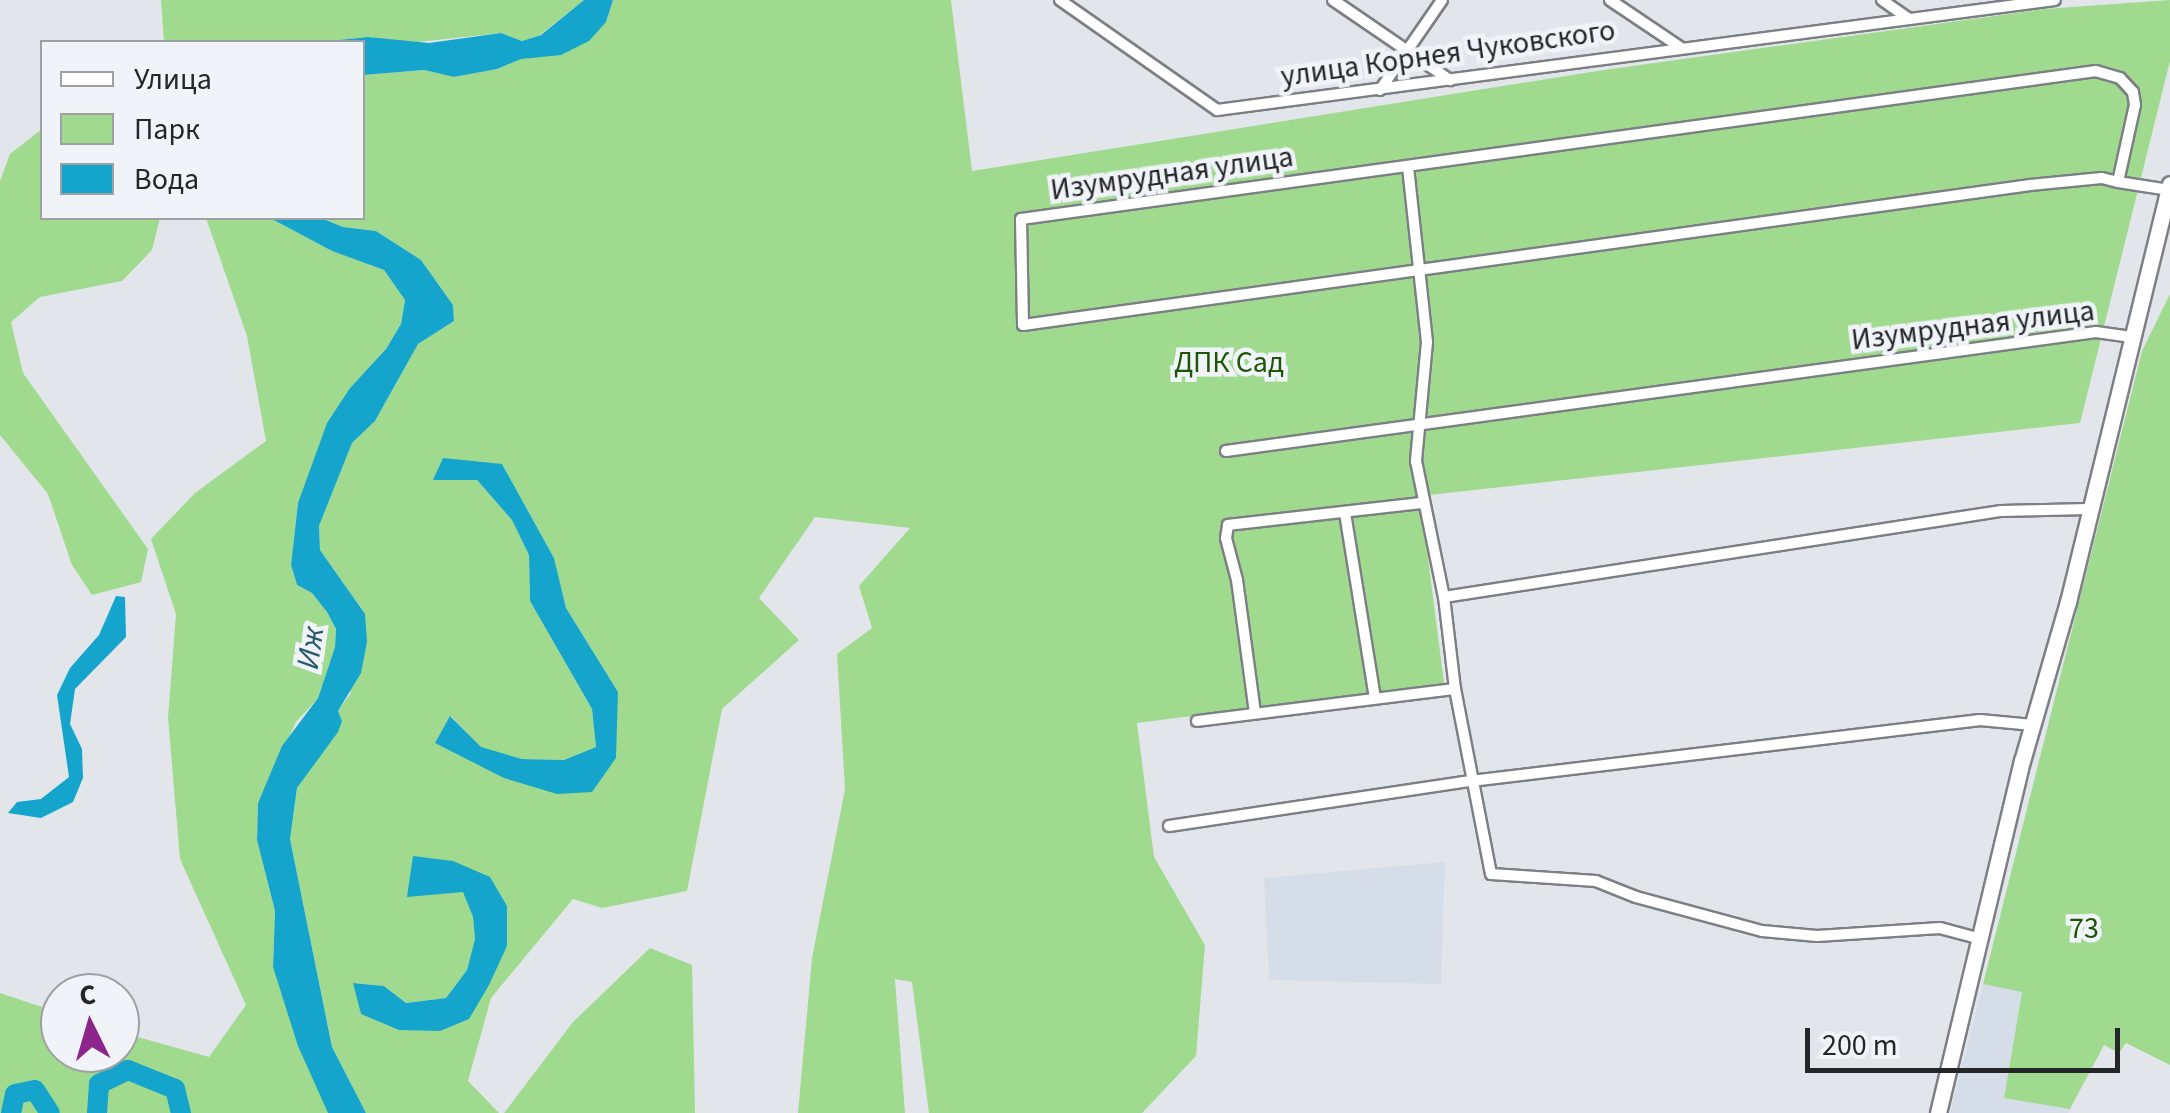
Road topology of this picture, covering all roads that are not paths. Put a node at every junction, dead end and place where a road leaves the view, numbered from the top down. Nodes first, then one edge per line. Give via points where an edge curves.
1 (1060, 0) edge
2 (1332, 0) edge
3 (1442, 0) edge
4 (1610, 0) edge
5 (1882, 0) edge
6 (2055, 0) edge
7 (1909, 18) junction
8 (1681, 48) junction
9 (1407, 51) junction
10 (1450, 80) junction
11 (1380, 90) junction
12 (1408, 167) junction
13 (2118, 182) junction
14 (2169, 187) edge
15 (1421, 272) junction
16 (2132, 337) junction
17 (1420, 427) junction
18 (1226, 451) dead end
19 (1421, 502) junction
20 (2089, 509) junction
21 (1346, 513) junction
22 (1444, 598) junction
23 (1456, 689) junction
24 (1375, 698) junction
25 (1255, 713) junction
26 (1197, 721) dead end
27 (2033, 725) junction
28 (1472, 781) junction
29 (1169, 826) dead end
30 (1981, 939) junction
31 (1938, 1113) edge

1 - 11 street, улица Корнея Чуковского via 1218,110
2 - 9 street
3 - 9 street
4 - 8 street
5 - 7 street
6 - 7 street, улица Корнея Чуковского
7 - 8 street, улица Корнея Чуковского
8 - 10 street, улица Корнея Чуковского
9 - 10 street
9 - 11 street
10 - 11 street, улица Корнея Чуковского
12 - 13 street, Изумрудная улица via 2096,71 2120,78 2133,92
12 - 15 street
12 - 15 street, Изумрудная улица via 1022,220 1024,325
13 - 14 street, Изумрудная улица
13 - 15 street, Изумрудная улица via 2030,185
14 - 16 street
15 - 17 street via 1426,342
16 - 17 street, Изумрудная улица via 2096,332
16 - 20 street
17 - 18 street, Изумрудная улица
17 - 19 street
19 - 21 street
19 - 22 street
20 - 22 street via 2002,510
20 - 27 street
21 - 24 street
21 - 25 street via 1228,525
22 - 23 street
23 - 24 street
23 - 28 street
24 - 25 street
25 - 26 street
27 - 28 street via 1980,720
27 - 30 street
28 - 29 street
28 - 30 street via 1491,874 1596,881 1762,931 1817,936 1940,928
30 - 31 street

